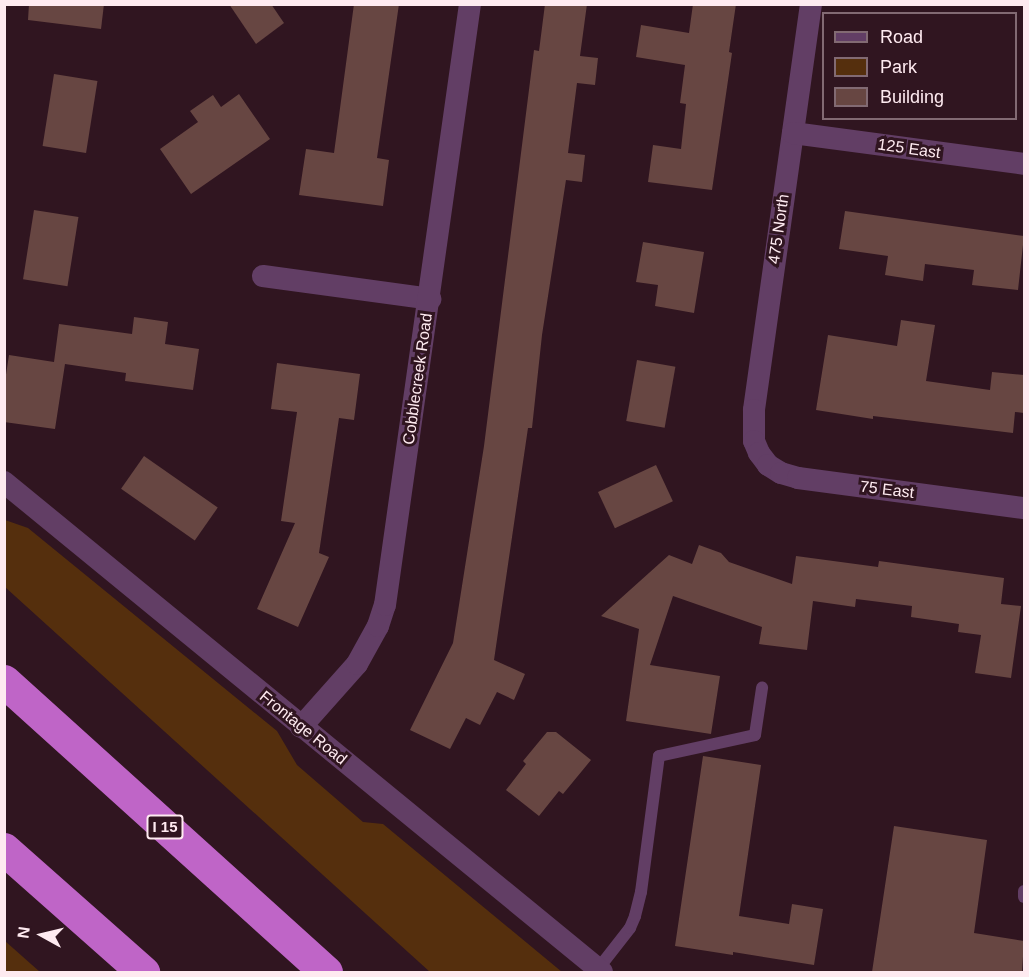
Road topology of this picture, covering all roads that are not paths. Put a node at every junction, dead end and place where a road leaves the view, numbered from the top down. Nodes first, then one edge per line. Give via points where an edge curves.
1 (470, 4) edge
2 (811, 4) edge
3 (793, 134) junction
4 (1024, 164) edge
5 (263, 276) dead end
6 (430, 299) junction
7 (759, 453) joint
8 (4, 482) edge
9 (1024, 508) edge
10 (4, 681) edge
11 (762, 688) dead end
12 (302, 727) junction
13 (4, 849) edge
14 (1024, 891) edge
15 (1024, 897) edge
16 (600, 971) edge
17 (143, 972) edge
18 (326, 972) edge

1 - 6 street, Cobblecreek Road
2 - 3 street, 475 North
3 - 4 street, 125 East
3 - 7 street, 475 North via 754,410 754,441
5 - 6 street
6 - 12 street, Cobblecreek Road via 385,605 357,664
7 - 9 street, 75 East via 768,465 798,478
8 - 12 street, Frontage Road
10 - 18 highway, I 15
11 - 16 lane via 756,735 659,756 635,916
12 - 16 street, Frontage Road
13 - 17 highway
14 - 15 lane

